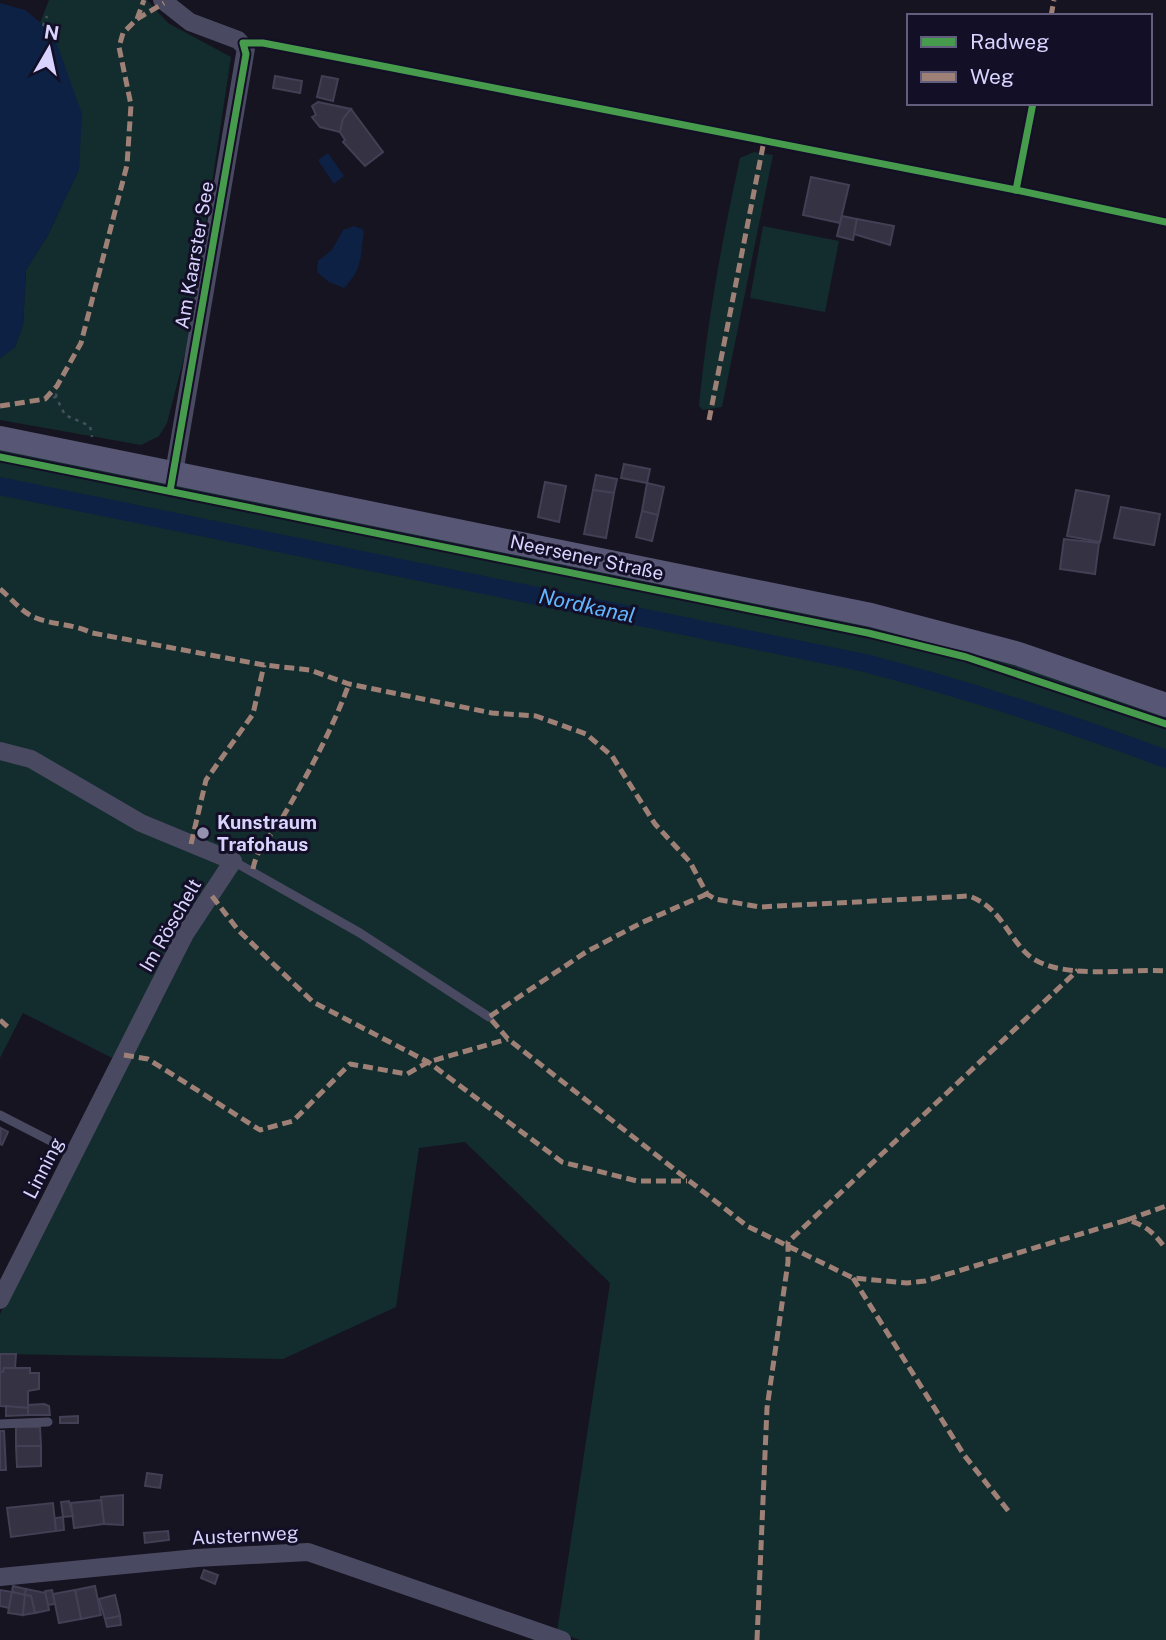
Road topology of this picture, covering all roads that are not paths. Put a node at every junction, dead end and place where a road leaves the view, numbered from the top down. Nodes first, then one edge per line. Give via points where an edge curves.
1 (162, 0) edge
2 (0, 438) edge
3 (174, 472) junction
4 (1166, 705) edge
5 (0, 751) edge
6 (233, 861) junction
7 (489, 1017) dead end
8 (124, 1055) joint
9 (0, 1115) edge
10 (74, 1153) junction
11 (0, 1300) edge
12 (48, 1422) dead end
13 (0, 1424) edge
14 (0, 1577) edge
15 (562, 1640) edge

1 - 3 street, Am Kaarster See via 190,22 243,43 246,54
2 - 3 main road, Neersener Straße
3 - 4 main road, Neersener Straße via 871,615 1018,654
5 - 6 street via 31,759 141,823
6 - 7 lane via 360,933
6 - 8 street, Im Röschelt via 185,934
8 - 10 street, Linning
9 - 10 lane
10 - 11 street, Linning
12 - 13 lane
14 - 15 street, Austernweg via 308,1552

